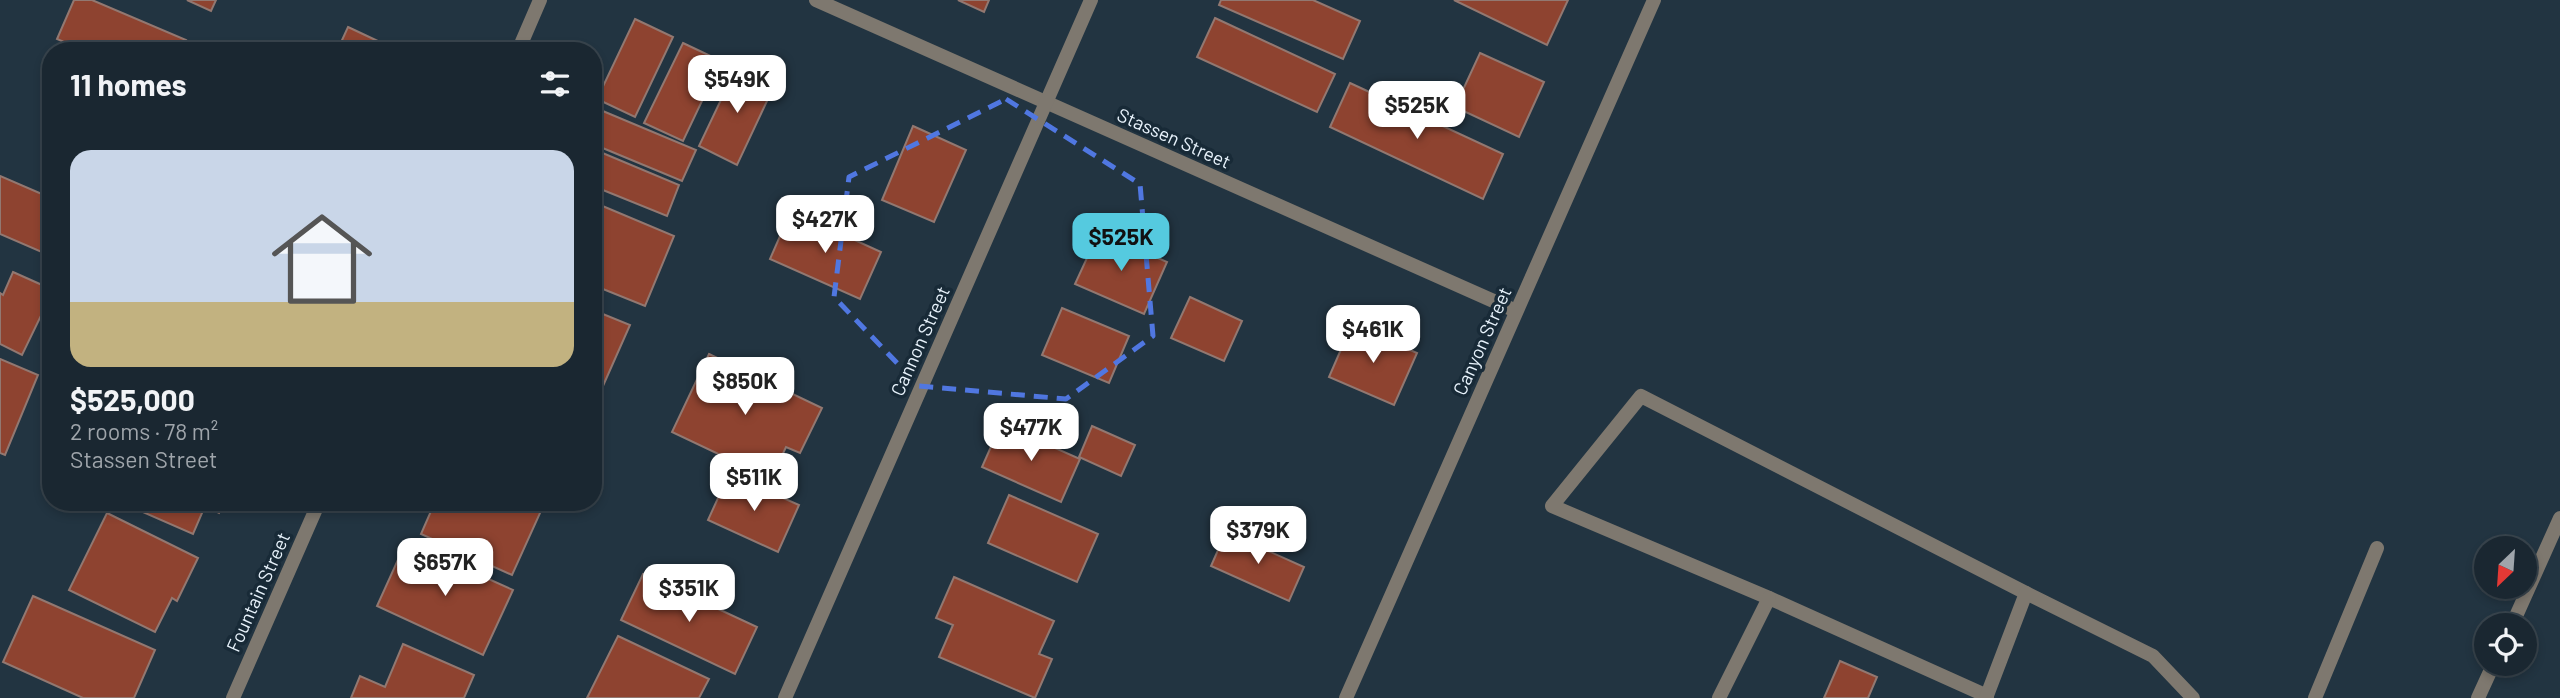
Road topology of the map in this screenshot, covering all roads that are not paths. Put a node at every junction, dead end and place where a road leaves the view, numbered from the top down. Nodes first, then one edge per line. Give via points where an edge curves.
1 (540, 0) edge
2 (816, 0) edge
3 (1091, 0) edge
4 (1654, 0) edge
5 (522, 42) edge
6 (1046, 102) junction
7 (1516, 311) junction
8 (315, 511) edge
9 (2560, 518) edge
10 (2377, 548) dead end
11 (2026, 593) junction
12 (1769, 598) junction
13 (2517, 613) edge
14 (2488, 676) edge
15 (1987, 697) edge
16 (233, 698) edge
17 (785, 698) edge
18 (1346, 698) edge
19 (1719, 698) edge
20 (2193, 698) edge
21 (2315, 698) edge
22 (2479, 698) edge

1 - 5 street
2 - 6 street, Stassen Street
3 - 6 street, Cannon Street
4 - 7 street, Canyon Street
6 - 7 street, Stassen Street
6 - 17 street, Cannon Street
7 - 18 street, Canyon Street
8 - 16 street, Fountain Street
9 - 13 street
10 - 21 street
11 - 12 street via 1641,396 1552,506
11 - 15 street
11 - 20 street via 2153,656
12 - 15 street
12 - 19 street
14 - 22 street

